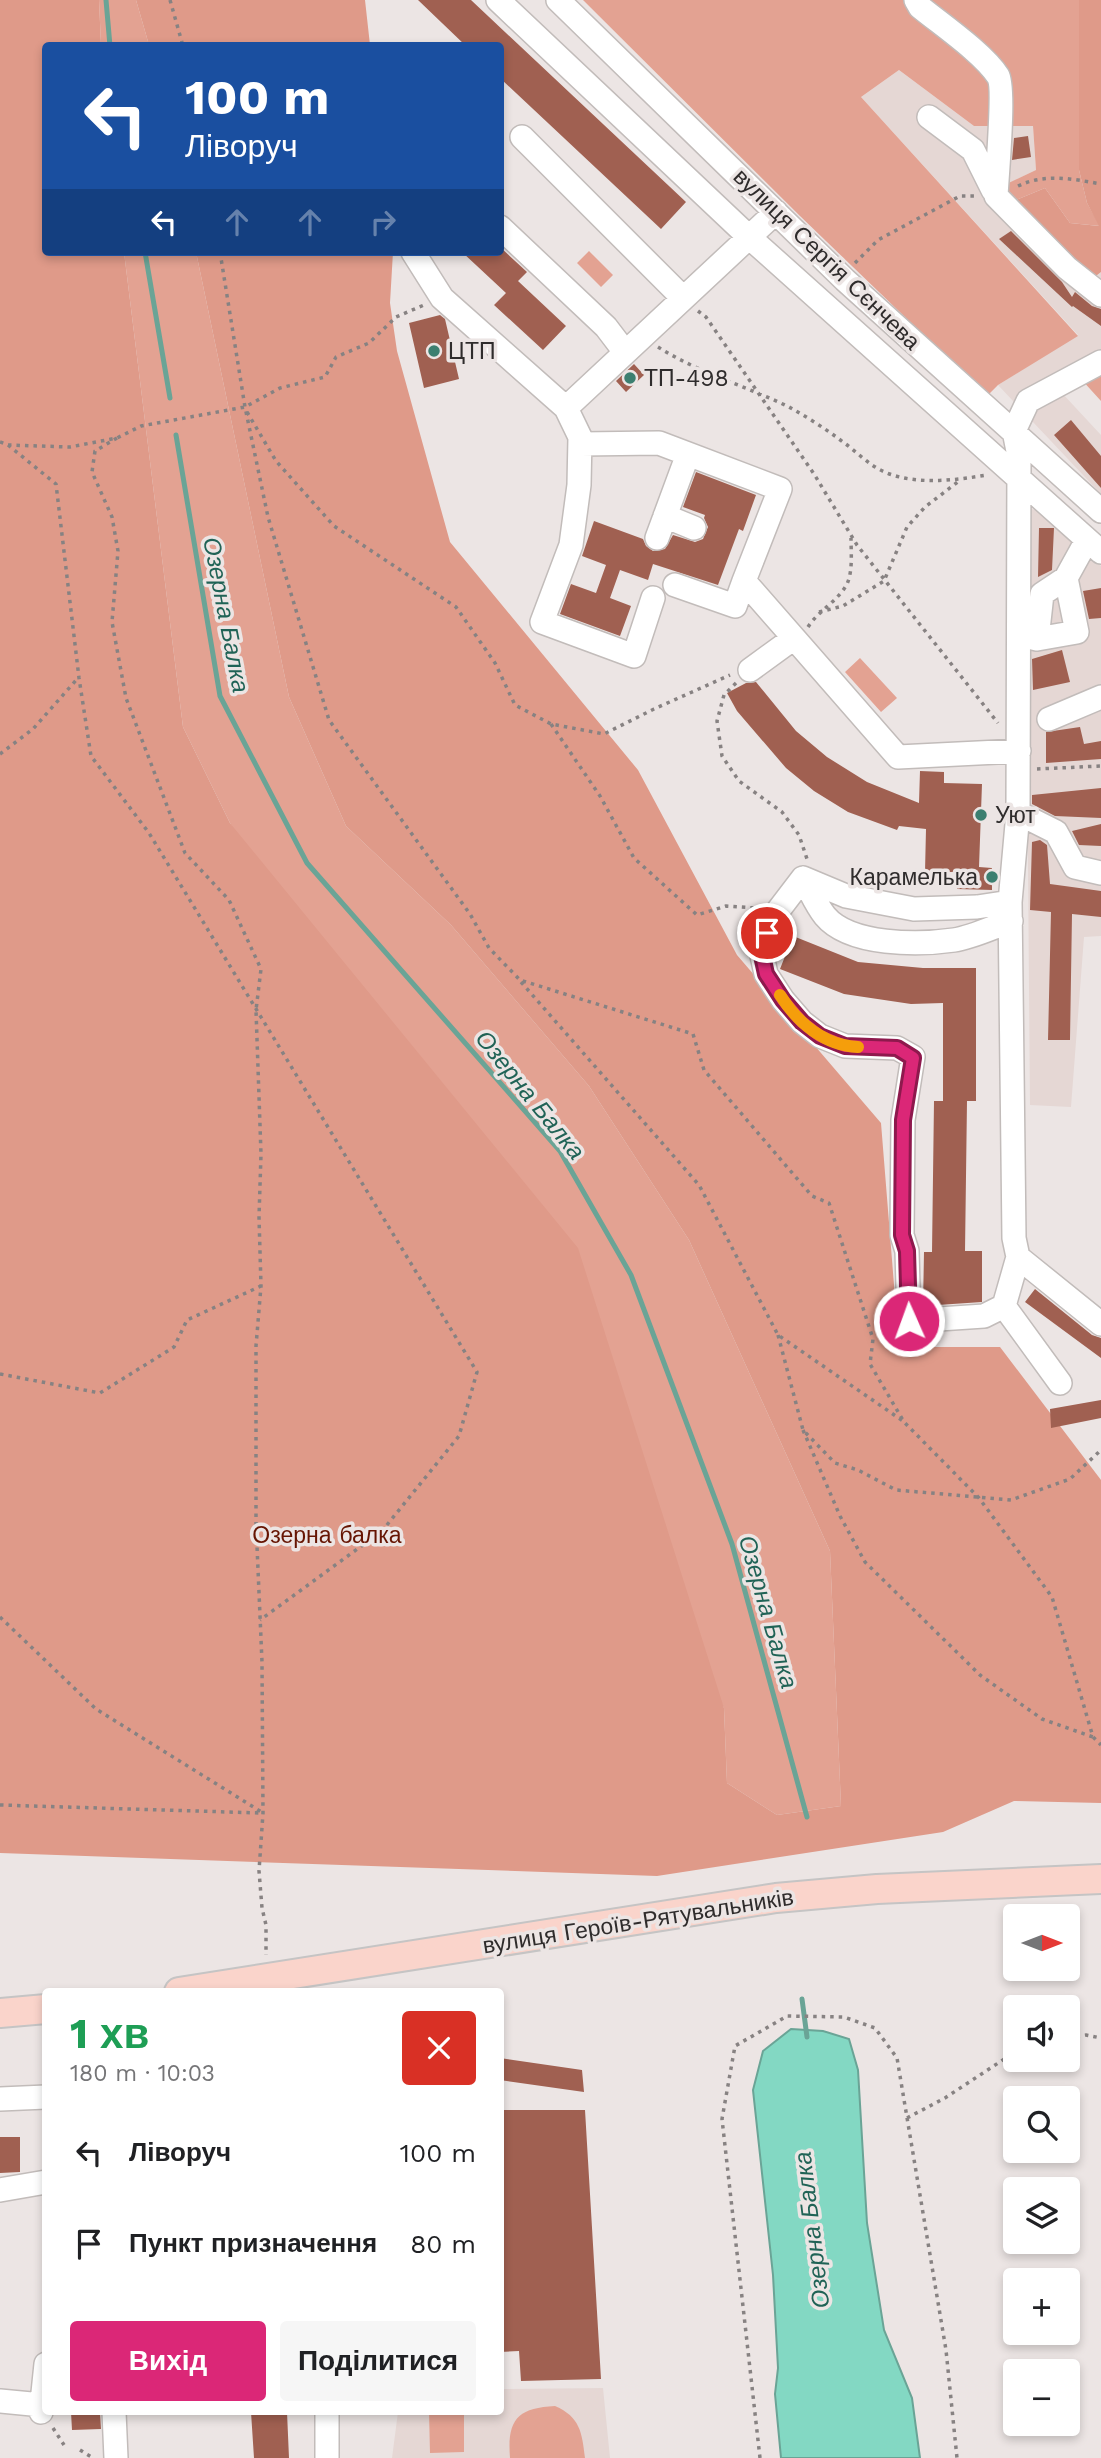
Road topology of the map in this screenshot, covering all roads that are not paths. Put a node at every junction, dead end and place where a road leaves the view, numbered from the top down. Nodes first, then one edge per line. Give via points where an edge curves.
1 (498, 0) edge
2 (558, 0) edge
3 (916, 0) edge
4 (929, 117) dead end
5 (522, 137) dead end
6 (996, 196) junction
7 (776, 212) junction
8 (504, 231) edge
9 (749, 237) junction
10 (416, 256) edge
11 (1101, 295) edge
12 (683, 298) junction
13 (606, 327) junction
14 (639, 340) junction
15 (1101, 362) edge
16 (566, 408) junction
17 (1014, 431) junction
18 (581, 444) junction
19 (688, 454) junction
20 (1019, 478) junction
21 (1101, 511) edge
22 (665, 516) junction
23 (694, 528) dead end
24 (657, 538) dead end
25 (1094, 546) edge
26 (1066, 578) junction
27 (744, 581) junction
28 (675, 585) dead end
29 (653, 598) dead end
30 (1029, 637) junction
31 (797, 642) junction
32 (750, 670) road end
33 (1101, 697) edge
34 (1049, 719) dead end
35 (1019, 760) junction
36 (1018, 813) junction
37 (1101, 873) edge
38 (803, 878) junction
39 (1010, 911) junction
40 (1018, 1258) junction
41 (1004, 1306) junction
42 (1101, 1324) edge
43 (1060, 1383) dead end
44 (1101, 1879) edge
45 (266, 1985) edge
46 (229, 1988) edge
47 (42, 2009) edge
48 (0, 2013) edge
49 (42, 2097) edge
50 (0, 2099) edge
51 (42, 2183) edge
52 (0, 2190) edge
53 (42, 2400) edge
54 (0, 2401) edge
55 (114, 2415) edge
56 (327, 2415) edge
57 (116, 2458) edge
58 (327, 2458) edge

1 - 9 street
2 - 7 street, вулиця Сергія Сєнчева
3 - 6 street via 999,78
4 - 6 street via 974,149
5 - 12 street
6 - 11 street via 1067,268
7 - 9 street
7 - 17 street, вулиця Сергія Сєнчева
8 - 13 street
9 - 12 street
9 - 20 street
10 - 16 street via 442,298
12 - 14 street
13 - 14 street
13 - 14 street
14 - 16 street
15 - 17 street via 1028,401
16 - 18 street
17 - 20 street
17 - 21 street, вулиця Сергія Сєнчева
18 - 19 street via 659,443
18 - 29 street via 571,545 542,622 634,656
19 - 22 street
19 - 27 street via 780,489
20 - 25 street
20 - 30 street
22 - 23 street
22 - 24 street
25 - 26 street
26 - 30 street via 1042,594
26 - 30 street via 1077,632
27 - 28 street via 735,606
27 - 31 street
30 - 35 street
31 - 32 street
31 - 35 street via 898,757
33 - 34 street
35 - 36 street
36 - 37 street via 1056,832 1075,867
36 - 39 street
38 - 39 street via 845,896 914,909
38 - 39 street via 825,916 843,930 873,938 913,943 957,939
38 - 41 street via 774,916 761,951 766,974 802,1022 820,1036 845,1046 897,1048 913,1058 903,1120 902,1235 907,1251 909,1321 984,1316
39 - 40 street via 1014,1238
40 - 41 street
40 - 42 street
41 - 43 street
44 - 45 main road, вулиця Героїв-Рятувальників via 776,1898
45 - 46 main road, вулиця Героїв-Рятувальників
47 - 48 main road
49 - 50 street
51 - 52 street
53 - 54 street via 41,2409
55 - 57 street
56 - 58 street

